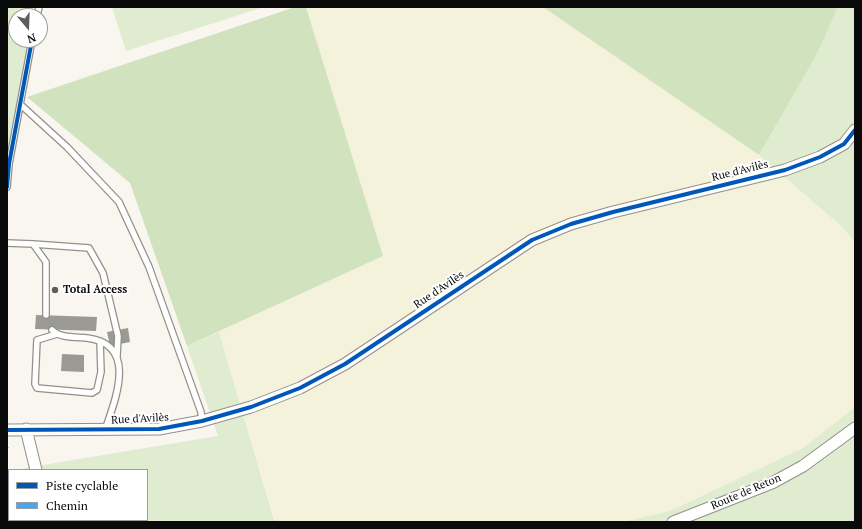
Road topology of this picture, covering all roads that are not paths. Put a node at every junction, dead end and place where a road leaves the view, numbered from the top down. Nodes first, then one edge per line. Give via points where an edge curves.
1 (31, 48) edge
2 (21, 105) junction
3 (855, 130) edge
4 (7, 187) edge
5 (7, 243) edge
6 (33, 244) junction
7 (46, 315) dead end
8 (52, 330) dead end
9 (57, 334) junction
10 (100, 341) junction
11 (118, 356) junction
12 (202, 421) junction
13 (855, 428) edge
14 (26, 429) junction
15 (7, 430) edge
16 (105, 430) junction
17 (36, 469) edge
18 (673, 522) edge

1 - 2 lane
2 - 4 lane
2 - 12 lane via 67,147 119,202 149,267
3 - 12 street, Rue d'Avilès via 844,144 820,157 785,170 613,212 571,224 532,240 345,364 300,388
5 - 6 lane
6 - 7 lane via 46,262
6 - 11 lane via 89,248 103,274 118,336
8 - 9 lane
9 - 10 lane
9 - 10 lane via 37,340 37,388 92,393 98,390 101,372
10 - 11 lane via 114,350
11 - 16 lane via 119,388
12 - 16 street, Rue d'Avilès via 159,429
13 - 18 street, Route de Reton via 803,466 772,484
14 - 15 street
14 - 16 street, Rue d'Avilès
14 - 17 street

